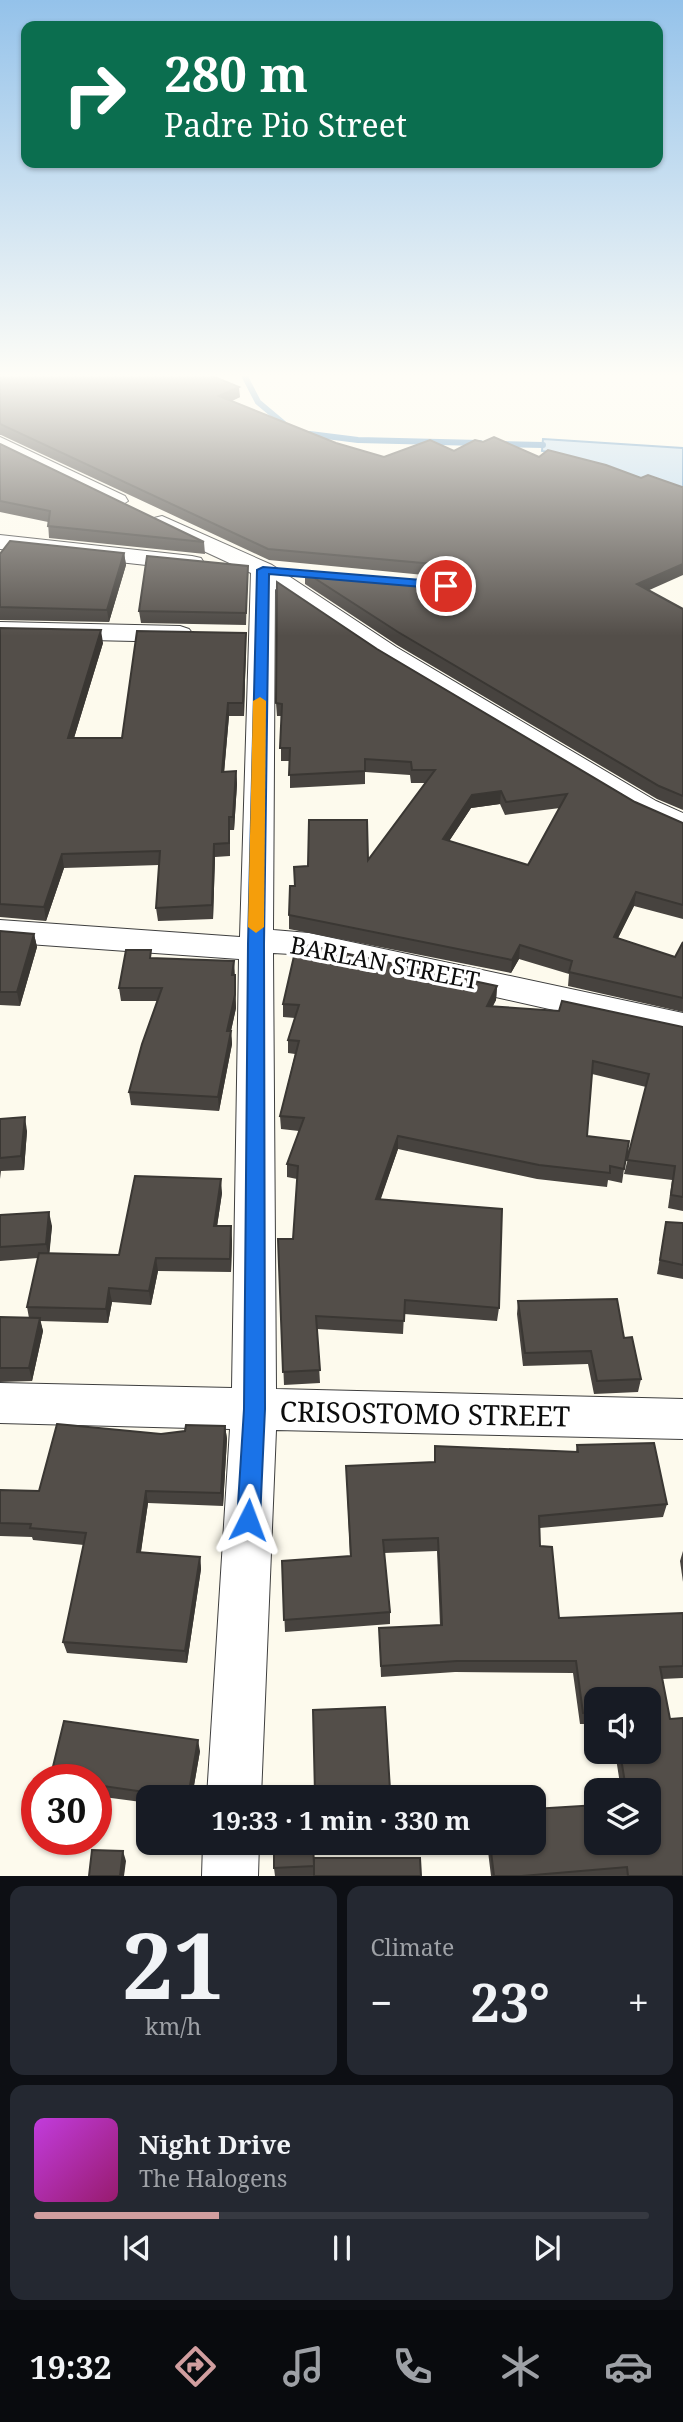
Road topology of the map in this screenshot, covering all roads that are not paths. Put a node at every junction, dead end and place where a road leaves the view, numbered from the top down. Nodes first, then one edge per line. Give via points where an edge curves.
1 (36, 461) edge
2 (0, 542) edge
3 (263, 570) junction
4 (315, 575) edge
5 (0, 630) edge
6 (206, 635) edge
7 (683, 825) edge
8 (0, 931) edge
9 (256, 944) junction
10 (683, 1026) edge
11 (0, 1403) edge
12 (254, 1409) junction
13 (683, 1419) edge
14 (235, 1785) edge
15 (231, 1855) edge
16 (230, 1876) edge

1 - 3 street
2 - 3 street
3 - 4 street
3 - 7 street via 387,653 645,807
3 - 9 street via 247,636
5 - 6 street
8 - 9 street, BARLAN STREET via 239,947
9 - 10 street, BARLAN STREET via 276,941 336,949
9 - 12 street
11 - 12 street, CRISOSTOMO STREET
12 - 13 street, CRISOSTOMO STREET
12 - 14 street
15 - 16 street

